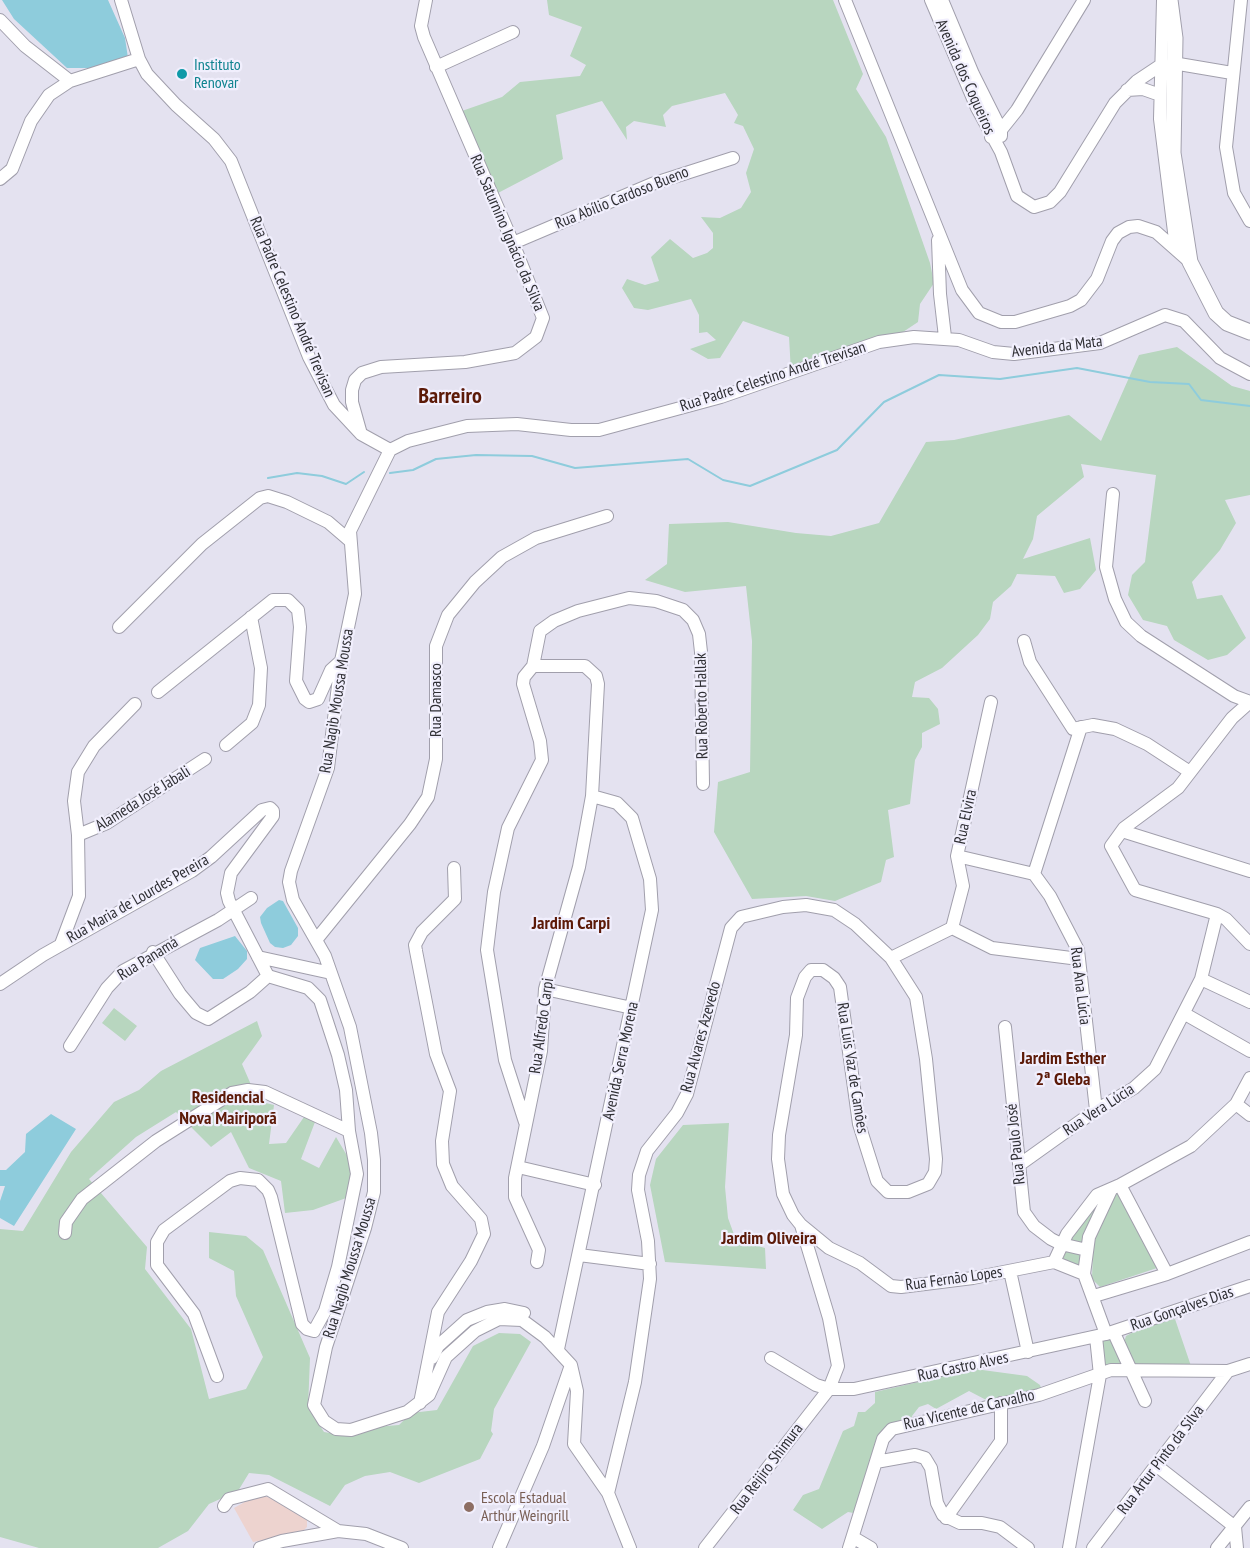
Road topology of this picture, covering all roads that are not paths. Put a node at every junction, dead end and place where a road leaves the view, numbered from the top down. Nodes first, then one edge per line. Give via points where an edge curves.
1 (122, 0) edge
2 (426, 0) edge
3 (845, 0) edge
4 (931, 0) edge
5 (942, 0) edge
6 (1084, 0) edge
7 (1163, 0) edge
8 (1170, 0) edge
9 (1241, 0) edge
10 (0, 20) edge
11 (513, 32) dead end
12 (139, 59) junction
13 (1167, 64) junction
14 (436, 66) junction
15 (1232, 73) junction
16 (70, 81) junction
17 (1127, 90) junction
18 (1160, 95) junction
19 (996, 134) junction
20 (733, 158) dead end
21 (0, 179) edge
22 (1250, 221) edge
23 (938, 233) junction
24 (513, 243) junction
25 (1176, 248) junction
26 (1190, 262) junction
27 (1250, 332) edge
28 (945, 337) junction
29 (1250, 374) edge
30 (361, 434) junction
31 (390, 450) junction
32 (1113, 494) dead end
33 (607, 516) dead end
34 (349, 540) junction
35 (251, 617) junction
36 (119, 627) dead end
37 (1024, 641) dead end
38 (341, 661) junction
39 (533, 666) junction
40 (158, 692) dead end
41 (991, 702) dead end
42 (1250, 702) edge
43 (135, 704) dead end
44 (1081, 727) junction
45 (226, 745) dead end
46 (205, 759) dead end
47 (1190, 772) junction
48 (704, 784) dead end
49 (592, 796) junction
50 (1122, 831) junction
51 (78, 835) junction
52 (957, 856) junction
53 (454, 868) dead end
54 (1250, 871) edge
55 (1034, 874) junction
56 (251, 898) dead end
57 (232, 911) junction
58 (75, 912) junction
59 (1217, 914) junction
60 (95, 927) junction
61 (952, 928) junction
62 (316, 940) junction
63 (62, 944) junction
64 (1250, 944) edge
65 (153, 952) junction
66 (258, 957) junction
67 (891, 958) junction
68 (1079, 958) junction
69 (331, 973) junction
70 (268, 976) junction
71 (1201, 979) junction
72 (0, 984) edge
73 (545, 989) junction
74 (1250, 1002) edge
75 (632, 1008) junction
76 (1185, 1014) junction
77 (1005, 1027) dead end
78 (70, 1046) dead end
79 (1250, 1050) edge
80 (1250, 1078) edge
81 (1236, 1104) junction
82 (1096, 1110) junction
83 (1250, 1115) edge
84 (525, 1122) junction
85 (349, 1131) junction
86 (1019, 1165) junction
87 (518, 1167) junction
88 (595, 1185) junction
89 (1116, 1188) junction
90 (801, 1225) junction
91 (65, 1233) dead end
92 (1250, 1242) edge
93 (1061, 1244) junction
94 (1087, 1250) junction
95 (579, 1255) junction
96 (537, 1262) dead end
97 (1054, 1262) junction
98 (650, 1264) junction
99 (1010, 1271) junction
100 (1084, 1274) junction
101 (1167, 1274) junction
102 (1250, 1286) edge
103 (1094, 1296) junction
104 (1105, 1335) junction
105 (558, 1349) junction
106 (1028, 1353) junction
107 (771, 1358) dead end
108 (1250, 1364) edge
109 (428, 1365) junction
110 (571, 1365) junction
111 (1132, 1370) junction
112 (1228, 1371) junction
113 (1100, 1375) junction
114 (217, 1376) dead end
115 (829, 1389) junction
116 (1144, 1401) dead end
117 (1001, 1403) junction
118 (420, 1404) junction
119 (876, 1462) junction
120 (1156, 1466) junction
121 (608, 1493) junction
122 (224, 1506) dead end
123 (1250, 1507) edge
124 (946, 1518) junction
125 (1235, 1527) junction
126 (338, 1532) junction
127 (852, 1543) edge
128 (260, 1548) edge
129 (402, 1548) edge
130 (499, 1548) edge
131 (630, 1548) edge
132 (705, 1548) edge
133 (871, 1548) edge
134 (1028, 1548) edge
135 (1069, 1548) edge
136 (1093, 1548) edge
137 (1217, 1548) edge
138 (1237, 1548) edge

1 - 12 street, Rua Padre Celestino André Trevisan
2 - 14 street, Rua Saturnino Ignácio da Silva via 421,26
3 - 23 street, Avenida da Mata
4 - 19 street, Avenida dos Coqueiros
5 - 19 street, Avenida dos Coqueiros
6 - 19 street via 1017,110
7 - 13 street
8 - 13 main road via 1174,17
9 - 15 street
10 - 16 street via 25,46
11 - 14 street
12 - 16 street
12 - 30 street, Rua Padre Celestino André Trevisan via 164,94 224,150 309,357 334,405
13 - 15 street
13 - 17 street, Avenida dos Coqueiros
13 - 18 street
13 - 26 main road via 1173,153
14 - 24 street, Rua Saturnino Ignácio da Silva
15 - 22 street via 1226,134 1228,165 1234,193
16 - 21 street via 39,107 12,169
17 - 18 street via 1143,89
17 - 19 street, Avenida dos Coqueiros via 1050,202 1034,207 1017,196
18 - 25 street via 1163,159
20 - 24 street, Rua Abílio Cardoso Bueno via 652,184
23 - 25 street, Avenida da Mata via 969,302 979,313 1001,322 1038,317 1081,300 1097,279 1113,241 1123,229 1147,228
23 - 28 street, Avenida da Mata
24 - 30 street, Rua Saturnino Ignácio da Silva via 543,318 536,337 515,353 465,362 381,367 362,373 352,390
25 - 26 street, Avenida da Mata
26 - 27 main road via 1216,313 1227,323
28 - 29 street, Avenida da Mata via 993,352 1014,354 1100,343 1165,315 1184,321 1220,358
28 - 31 street, Rua Padre Celestino André Trevisan via 914,336 879,342 721,398 599,430 517,424 467,426 408,441
30 - 31 street, Rua Padre Celestino André Trevisan
31 - 34 street, Rua Nagib Moussa Moussa via 353,521
32 - 42 street via 1106,567 1126,622 1141,636 1234,696
33 - 62 street, Rua Damasco via 536,538 502,557 448,615 436,646 436,759 428,797
34 - 36 street via 328,522 287,502 268,496 260,498 201,544
34 - 38 street, Rua Nagib Moussa Moussa via 355,594
35 - 38 street via 273,600 294,604 300,617 296,681 309,702 318,699 331,670
35 - 40 street
35 - 45 street via 261,668 259,705 252,723
37 - 44 street via 1030,662 1073,729
38 - 62 street, Rua Nagib Moussa Moussa via 328,768 289,882 293,900
39 - 48 street, Rua Roberto Hallak via 537,636 554,621 598,604 629,598 672,605 693,620 699,634
39 - 49 street, Rua Alfredo Carpi via 585,666 596,676
39 - 84 street via 523,684 542,760 508,828 487,950 505,1060
41 - 52 street, Rua Elvira
42 - 47 street via 1232,718
43 - 51 street via 100,739 78,772 74,801
44 - 47 street via 1102,726 1121,731
44 - 55 street
46 - 51 street, Alameda José Jabali via 107,823
47 - 50 street via 1168,797
49 - 73 street, Rua Alfredo Carpi via 579,867
49 - 75 street, Avenida Serra Morena via 617,803 632,818 650,879 652,910
50 - 54 street
50 - 59 street via 1111,846 1135,890
51 - 58 street via 80,883
52 - 55 street, Rua Elvira
52 - 61 street via 963,886
53 - 109 street via 454,899 422,932 416,951 436,1054 450,1091 442,1141 443,1164 452,1186 484,1226 480,1245 438,1312
55 - 68 street, Rua Ana Lúcia via 1071,933
56 - 57 street, Rua Panamá
57 - 60 street, Rua Maria de Lourdes Pereira via 227,893 231,873 273,816 270,808 262,810 192,871
57 - 65 street, Rua Panamá
57 - 66 street
58 - 60 street
58 - 63 street
59 - 64 street
59 - 71 street, Rua Vera Lúcia
60 - 63 street, Rua Maria de Lourdes Pereira
61 - 67 street
61 - 68 street via 992,948
62 - 69 street, Rua Nagib Moussa Moussa
63 - 72 street, Rua Maria de Lourdes Pereira
65 - 70 street via 180,994 196,1013 208,1019
65 - 78 street, Rua Panamá via 114,980
66 - 69 street
66 - 70 street
67 - 90 street, Rua Luis Vaz de Camões via 909,984 920,1012 936,1159 934,1172 928,1184 908,1192 888,1192 877,1181 859,1124 840,987 823,970 811,970 797,998 796,1035 778,1135 783,1194
67 - 98 street, Rua Alvares Azevedo via 844,916 820,906 783,907 736,921 723,953 687,1094 647,1151 639,1175
68 - 82 street, Rua Ana Lúcia
69 - 118 street, Rua Nagib Moussa Moussa via 350,1027 361,1078 371,1133 374,1192 318,1377 314,1405 324,1421 336,1429 351,1430
70 - 85 street via 308,988 320,1000 344,1081
71 - 74 street
71 - 76 street, Rua Vera Lúcia
73 - 75 street
73 - 84 street, Rua Alfredo Carpi via 541,1051
75 - 88 street, Avenida Serra Morena
76 - 79 street
76 - 82 street, Rua Vera Lúcia via 1155,1069 1134,1088
77 - 86 street, Rua Paulo José
80 - 81 street
81 - 83 street
81 - 89 street via 1191,1146
82 - 86 street, Rua Vera Lúcia
84 - 87 street, Rua Alfredo Carpi
85 - 91 street via 266,1092 232,1093 156,1141 82,1199 66,1222
85 - 114 street via 356,1160 354,1197 338,1267 318,1327 311,1331 302,1324 268,1190 258,1180 230,1181 164,1230 157,1242 157,1265 194,1314
86 - 93 street, Rua Paulo José via 1024,1212 1034,1226
87 - 88 street
87 - 96 street, Rua Alfredo Carpi via 515,1197 537,1243
88 - 95 street, Avenida Serra Morena
89 - 93 street via 1097,1195 1089,1203
89 - 94 street via 1095,1221
89 - 101 street
90 - 99 street, Rua Fernão Lopes via 829,1248 860,1263 891,1286
90 - 115 street, Rua Luis Vaz de Camões via 835,1344 838,1366
92 - 101 street
93 - 94 street
93 - 97 street
94 - 100 street
95 - 98 street
95 - 105 street, Avenida Serra Morena
97 - 99 street, Rua Fernão Lopes
97 - 100 street
98 - 121 street, Rua Alvares Azevedo via 635,1382
99 - 106 street
100 - 103 street
101 - 103 street
102 - 104 street, Rua Gonçalves Dias
103 - 104 street
104 - 106 street, Rua Castro Alves
104 - 111 street
104 - 113 street
105 - 109 street via 550,1331 522,1312 505,1309 467,1320 438,1346
105 - 110 street, Rua Nagib Moussa Moussa
105 - 118 street, Rua Nagib Moussa Moussa via 522,1320 499,1319 454,1348 441,1366 435,1387
106 - 115 street, Rua Castro Alves via 854,1389
107 - 115 street via 798,1376
108 - 112 street, Rua Vicente de Carvalho
109 - 118 street
110 - 121 street, Rua Nagib Moussa Moussa via 577,1390 574,1444
110 - 130 street via 547,1435
111 - 112 street, Rua Vicente de Carvalho
111 - 113 street, Rua Vicente de Carvalho via 1112,1370
111 - 116 street
112 - 120 street, Rua Artur Pinto da Silva
113 - 117 street, Rua Vicente de Carvalho
113 - 135 street
115 - 132 street, Rua Reijiro Shimura
117 - 119 street, Rua Vicente de Carvalho via 892,1429 883,1439
117 - 124 street via 1001,1441
119 - 124 street via 915,1455 925,1458 931,1468 937,1503
119 - 127 street, Rua Vicente de Carvalho
120 - 125 street
120 - 136 street, Rua Artur Pinto da Silva
121 - 131 street, Rua Nagib Moussa Moussa
122 - 126 street via 229,1498 268,1489
123 - 125 street
124 - 134 street via 1000,1527
125 - 137 street
125 - 138 street
126 - 128 street
126 - 129 street via 366,1534
127 - 133 street

